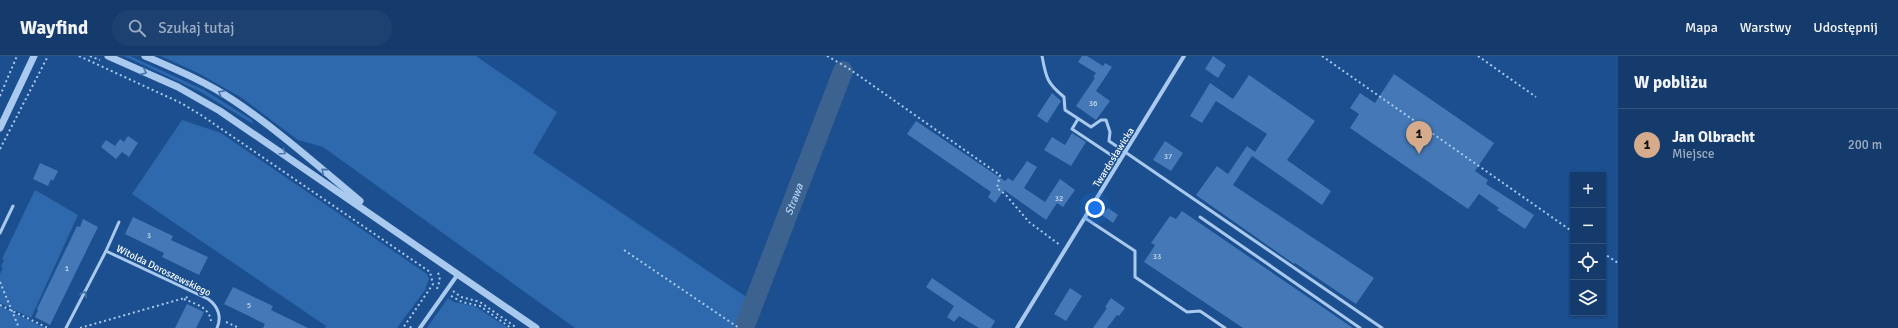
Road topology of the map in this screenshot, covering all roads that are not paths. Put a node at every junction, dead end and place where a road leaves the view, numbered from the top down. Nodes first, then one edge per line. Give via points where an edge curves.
1 (34, 56) edge
2 (146, 56) edge
3 (1042, 56) edge
4 (1184, 56) edge
5 (106, 59) edge
6 (1078, 119) junction
7 (0, 128) edge
8 (1126, 151) junction
9 (1120, 160) junction
10 (13, 206) dead end
11 (1200, 217) dead end
12 (1085, 218) junction
13 (119, 222) dead end
14 (398, 232) junction
15 (0, 233) edge
16 (106, 251) junction
17 (458, 274) junction
18 (66, 328) edge
19 (217, 328) edge
20 (420, 328) edge
21 (536, 328) edge
22 (1017, 328) edge
23 (1225, 328) edge
24 (1360, 328) edge
25 (1382, 328) edge

1 - 7 street
14 -> 2 street via 279,134 232,99
3 - 6 lane via 1051,86 1064,97 1065,110
4 - 8 street, Twardosławicka
5 -> 14 street via 202,99
6 - 8 lane via 1091,127 1101,120 1106,120 1110,132 1109,141
6 - 9 lane via 1072,129
8 - 9 street, Twardosławicka
8 - 25 lane via 1131,157
9 - 12 street, Twardosławicka
10 - 15 lane
11 - 24 lane
12 - 22 street, Twardosławicka
12 - 23 lane via 1135,251 1135,277 1187,312 1200,311
13 - 16 lane, Witolda Doroszewskiego
14 - 17 street
18 -> 16 lane, Witolda Doroszewskiego
16 - 19 lane, Witolda Doroszewskiego via 213,303 220,319
17 - 20 street
17 - 21 street

